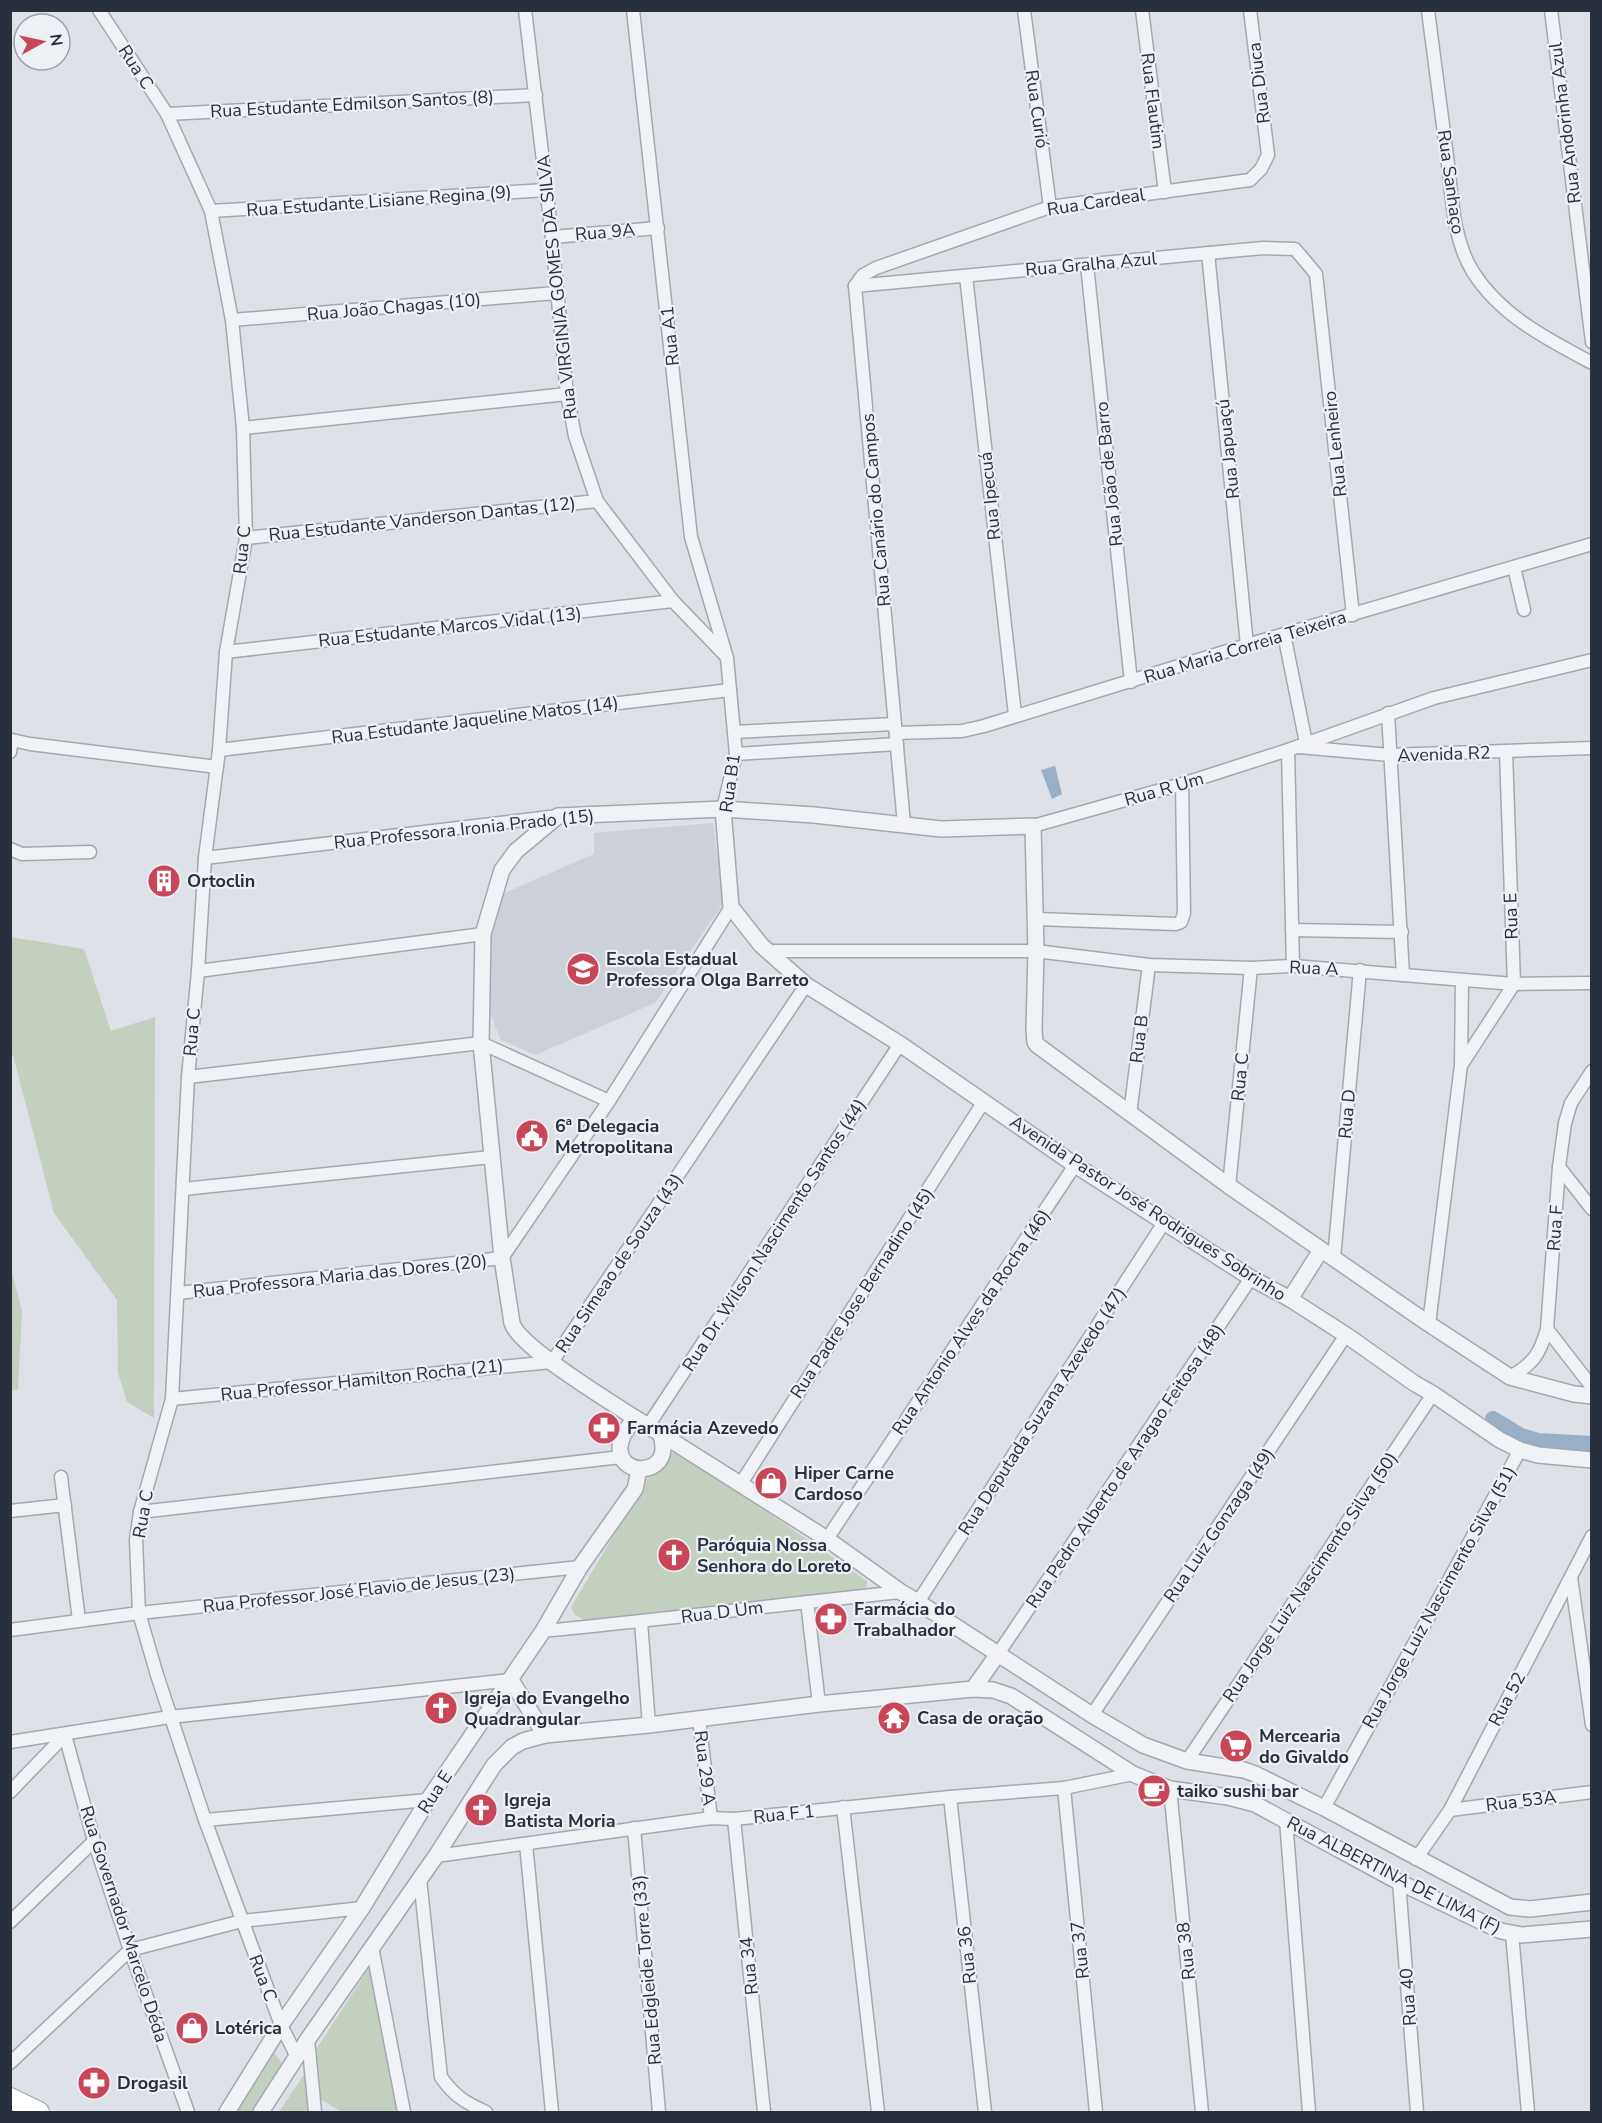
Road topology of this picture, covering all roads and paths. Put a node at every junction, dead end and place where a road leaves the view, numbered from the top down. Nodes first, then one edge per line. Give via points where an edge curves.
1 (99, 10) edge
2 (525, 10) edge
3 (633, 10) edge
4 (1024, 10) edge
5 (1142, 10) edge
6 (1250, 10) edge
7 (1428, 10) edge
8 (1551, 10) edge
9 (536, 95) junction
10 (166, 114) junction
11 (1268, 155) joint
12 (546, 190) junction
13 (1165, 192) junction
14 (1050, 207) junction
15 (211, 211) junction
16 (658, 228) junction
17 (552, 237) junction
18 (1208, 254) junction
19 (1087, 265) junction
20 (1316, 274) joint
21 (966, 276) junction
22 (855, 286) junction
23 (556, 293) junction
24 (232, 320) junction
25 (1592, 342) edge
26 (1592, 363) edge
27 (567, 394) junction
28 (243, 428) junction
29 (597, 501) junction
30 (246, 538) junction
31 (1589, 543) edge
32 (1514, 567) junction
33 (673, 601) junction
34 (1524, 610) dead end
35 (1353, 615) junction
36 (1284, 634) junction
37 (1247, 645) junction
38 (226, 652) junction
39 (728, 658) junction
40 (1592, 660) edge
41 (1131, 682) junction
42 (730, 690) junction
43 (1388, 713) junction
44 (1015, 715) junction
45 (734, 732) junction
46 (896, 734) junction
47 (1297, 747) junction
48 (1592, 748) edge
49 (219, 750) junction
50 (10, 752) edge
51 (1506, 752) junction
52 (736, 754) junction
53 (1390, 755) junction
54 (217, 767) junction
55 (1182, 784) junction
56 (723, 809) junction
57 (558, 816) junction
58 (904, 824) junction
59 (1034, 826) junction
60 (10, 849) edge
61 (90, 852) dead end
62 (205, 858) junction
63 (731, 908) junction
64 (1036, 919) junction
65 (1292, 930) junction
66 (1402, 933) junction
67 (483, 934) junction
68 (768, 951) junction
69 (1036, 951) junction
70 (1149, 964) junction
71 (1293, 966) junction
72 (1251, 968) junction
73 (1360, 970) junction
74 (198, 971) junction
75 (1403, 975) junction
76 (1462, 980) junction
77 (1592, 983) edge
78 (1514, 984) junction
79 (806, 985) junction
80 (481, 1042) junction
81 (900, 1044) junction
82 (1461, 1065) junction
83 (1592, 1071) edge
84 (188, 1077) junction
85 (609, 1101) junction
86 (984, 1101) junction
87 (1130, 1114) junction
88 (491, 1157) junction
89 (1075, 1165) junction
90 (1559, 1167) junction
91 (1229, 1186) junction
92 (183, 1189) junction
93 (1592, 1209) edge
94 (1165, 1221) junction
95 (1328, 1254) junction
96 (502, 1258) junction
97 (1251, 1278) junction
98 (178, 1293) junction
99 (1294, 1295) junction
100 (1429, 1324) junction
101 (1547, 1329) junction
102 (1346, 1335) junction
103 (552, 1362) junction
104 (1510, 1377) junction
105 (1592, 1387) edge
106 (1433, 1394) junction
107 (1592, 1396) edge
108 (172, 1399) junction
109 (648, 1426) junction
110 (1520, 1450) junction
111 (621, 1457) junction
112 (1592, 1460) edge
113 (639, 1470) junction
114 (61, 1477) dead end
115 (740, 1485) junction
116 (65, 1505) junction
117 (10, 1511) edge
118 (140, 1512) junction
119 (1592, 1536) edge
120 (827, 1539) junction
121 (580, 1567) junction
122 (1571, 1577) junction
123 (901, 1592) junction
124 (807, 1602) junction
125 (918, 1602) junction
126 (139, 1613) junction
127 (79, 1620) junction
128 (641, 1622) junction
129 (10, 1630) edge
130 (543, 1631) junction
131 (999, 1654) junction
132 (511, 1680) junction
133 (974, 1689) junction
134 (819, 1704) junction
135 (1092, 1715) junction
136 (170, 1717) junction
137 (699, 1719) junction
138 (649, 1725) junction
139 (1592, 1725) edge
140 (65, 1735) junction
141 (545, 1735) junction
142 (10, 1742) edge
143 (1187, 1761) junction
144 (10, 1771) edge
145 (1133, 1774) junction
146 (20, 1781) junction
147 (1064, 1788) junction
148 (1170, 1789) junction
149 (10, 1792) edge
150 (1592, 1792) edge
151 (950, 1797) junction
152 (428, 1800) junction
153 (843, 1807) junction
154 (1324, 1808) junction
155 (1450, 1809) junction
156 (711, 1818) junction
157 (734, 1819) junction
158 (205, 1820) junction
159 (1286, 1820) junction
160 (634, 1828) junction
161 (94, 1841) junction
162 (526, 1844) junction
163 (436, 1856) junction
164 (1416, 1859) junction
165 (420, 1878) junction
166 (1399, 1882) junction
167 (1592, 1902) edge
168 (362, 1908) junction
169 (13, 1915) edge
170 (242, 1921) junction
171 (1592, 1929) edge
172 (1512, 1934) junction
173 (372, 1947) junction
174 (130, 1950) junction
175 (281, 2025) junction
176 (308, 2039) junction
177 (297, 2057) junction
178 (10, 2063) edge
179 (10, 2098) edge
180 (10, 2103) edge
181 (36, 2111) edge
182 (188, 2112) edge
183 (226, 2112) edge
184 (261, 2112) edge
185 (315, 2112) edge
186 (404, 2112) edge
187 (486, 2112) edge
188 (552, 2112) edge
189 (659, 2112) edge
190 (764, 2112) edge
191 (878, 2112) edge
192 (985, 2112) edge
193 (1096, 2112) edge
194 (1202, 2112) edge
195 (1309, 2112) edge
196 (1417, 2112) edge
197 (1528, 2112) edge

1 - 10 street, Rua C
2 - 9 street, Rua VIRGINIA GOMES DA SILVA
3 - 16 street, Rua A1
4 - 14 street, Rua Curió
5 - 13 street, Rua Flautim
6 - 11 street, Rua Diuca
7 - 26 street, Rua Sanhaço via 1456,225 1467,261 1496,300 1519,321
8 - 25 street, Rua Andorinha Azul
9 - 10 street, Rua Estudante Edmilson Santos (8)
9 - 12 street, Rua VIRGINIA GOMES DA SILVA
10 - 15 street, Rua C
11 - 13 street, Rua Cardeal via 1250,180
12 - 15 street, Rua Estudante Lisiane Regina (9)
12 - 17 street, Rua VIRGINIA GOMES DA SILVA
13 - 14 street, Rua Cardeal
14 - 22 street, Rua Cardeal via 876,268 863,275
15 - 24 street, Rua C
16 - 17 street, Rua 9A
16 - 39 street, Rua A1 via 691,537
17 - 23 street, Rua VIRGINIA GOMES DA SILVA
18 - 19 street, Rua Gralha Azul
18 - 20 street, Rua Gralha Azul via 1295,249
18 - 37 street, Rua Japuaçú
19 - 21 street, Rua Gralha Azul
19 - 41 street, Rua João de Barro
20 - 35 street, Rua Lenheiro
21 - 22 street, Rua Gralha Azul
21 - 44 street, Rua Ipecuá
22 - 46 street, Rua Canário do Campos
23 - 24 street, Rua João Chagas (10)
23 - 27 street, Rua VIRGINIA GOMES DA SILVA
24 - 28 street, Rua C
27 - 28 street
27 - 29 street, Rua VIRGINIA GOMES DA SILVA via 575,436
28 - 30 street, Rua C
29 - 30 street, Rua Estudante Vanderson Dantas (12)
29 - 33 street, Rua VIRGINIA GOMES DA SILVA
30 - 38 street, Rua C
31 - 32 street, Rua Maria Correia Teixeira
32 - 34 street
32 - 35 street, Rua Maria Correia Teixeira
33 - 38 street, Rua Estudante Marcos Vidal (13)
33 - 39 street, Rua VIRGINIA GOMES DA SILVA
35 - 36 street, Rua Maria Correia Teixeira
36 - 37 street, Rua Maria Correia Teixeira
36 - 47 street
37 - 41 street, Rua Maria Correia Teixeira
38 - 49 street, Rua C
39 - 42 street, Rua B1
40 - 43 street, Rua R Um via 1473,687
41 - 44 street, Rua Maria Correia Teixeira
42 - 45 street, Rua B1
42 - 49 street, Rua Estudante Jaqueline Matos (14)
43 - 47 street, Rua R Um
43 - 53 street
44 - 46 street, Rua Maria Correia Teixeira via 962,731
45 - 46 street, Rua Maria Correia Teixeira
45 - 52 street, Rua B1
46 - 52 street, Rua Maria Correia Teixeira
46 - 58 street, Rua Canário do Campos
47 - 53 street, Avenida R2
47 - 55 street, Rua R Um
47 - 65 street
48 - 51 street, Avenida R2
49 - 54 street, Rua C
50 - 54 street via 12,740
51 - 53 street, Avenida R2
51 - 78 street, Rua E
52 - 56 street, Rua B1
53 - 66 street
54 - 62 street, Rua C
55 - 59 street, Rua R Um
55 - 64 street via 1183,920 1176,924
56 - 57 street, Rua Professora Ironia Prado (15)
56 - 58 street, Rua R Um
56 - 63 street, Rua B1
57 - 62 street, Rua Professora Ironia Prado (15)
57 - 67 street via 508,859
58 - 59 street, Rua R Um via 952,829
59 - 64 street
60 - 61 street via 22,854
62 - 74 street, Rua C
63 - 68 street, Avenida Pastor José Rodrigues Sobrinho
63 - 85 street
64 - 69 street
65 - 66 street
65 - 71 street
66 - 75 street
67 - 74 street
67 - 80 street
68 - 69 street, Rua A
68 - 79 street, Avenida Pastor José Rodrigues Sobrinho
69 - 70 street, Rua A
69 - 87 street via 1035,1042
70 - 72 street, Rua A
70 - 87 street, Rua B
71 - 72 street, Rua A
71 - 73 street, Rua A
72 - 91 street, Rua C
73 - 75 street, Rua A
73 - 95 street, Rua D
74 - 84 street, Rua C
75 - 76 street, Rua A
76 - 78 street, Rua A
76 - 82 street
77 - 78 street, Rua A
78 - 82 street
79 - 81 street, Avenida Pastor José Rodrigues Sobrinho
79 - 103 street, Rua Simeao de Souza (43)
80 - 84 street
80 - 85 street
80 - 88 street
81 - 86 street, Avenida Pastor José Rodrigues Sobrinho
81 - 109 street, Rua Dr. Wilson Nascimento Santos (44)
82 - 100 street
83 - 90 street, Rua F via 1567,1112
84 - 92 street, Rua C
85 - 96 street
86 - 89 street, Avenida Pastor José Rodrigues Sobrinho
86 - 115 street, Rua Padre Jose Bernadino (45)
87 - 91 street
88 - 92 street
88 - 96 street
89 - 94 street, Avenida Pastor José Rodrigues Sobrinho
89 - 120 street, Rua Antonio Alves da Rocha (46)
90 - 93 street
90 - 101 street, Rua F
91 - 95 street
92 - 98 street, Rua C
94 - 97 street, Avenida Pastor José Rodrigues Sobrinho
94 - 125 street, Rua Deputada Suzana Azevedo (47)
95 - 99 street via 1306,1275
95 - 100 street
96 - 98 street, Rua Professora Maria das Dores (20)
96 - 103 street via 514,1329
97 - 99 street, Avenida Pastor José Rodrigues Sobrinho
97 - 131 street, Rua Pedro Alberto de Aragao Feitosa (48)
98 - 108 street, Rua C
99 - 102 street, Avenida Pastor José Rodrigues Sobrinho
100 - 104 street
101 - 104 street, Rua F via 1536,1357 1528,1367
101 - 105 street
102 - 106 street, Avenida Pastor José Rodrigues Sobrinho
102 - 135 street, Rua Luiz Gonzaga (49)
103 - 108 street, Rua Professor Hamilton Rocha (21)
103 - 109 street
104 - 107 street
106 - 110 street, Avenida Pastor José Rodrigues Sobrinho
106 - 143 street, Rua Jorge Luiz Nascimento Silva (50)
108 - 118 street, Rua C
109 - 111 street via 624,1432
109 - 113 street via 663,1449 661,1457
109 - 115 street
110 - 112 street, Avenida Pastor José Rodrigues Sobrinho via 1553,1458
110 - 154 street, Rua Jorge Luiz Nascimento Silva (51)
111 - 113 street via 631,1468
111 - 118 street
113 - 121 street, Rua E via 635,1489
114 - 116 street
115 - 120 street
116 - 117 street
116 - 127 street
118 - 126 street, Rua C via 136,1540
119 - 122 street, Rua 52
120 - 123 street
121 - 126 street, Rua Professor José Flavio de Jesus (23)
121 - 130 street, Rua E
122 - 139 street
122 - 155 street, Rua 52
123 - 124 street, Rua D Um
123 - 125 street
124 - 128 street, Rua D Um
124 - 134 street
125 - 131 street
126 - 127 street, Rua Professor José Flavio de Jesus (23)
126 - 136 street, Rua C
127 - 129 street, Rua Professor José Flavio de Jesus (23)
128 - 130 street, Rua D Um
128 - 138 street
130 - 132 street, Rua E
131 - 133 street
131 - 135 street
132 - 136 street
132 - 141 street
132 - 152 street, Rua E
133 - 134 street, Rua ALBERTINA DE LIMA (F)
133 - 145 street, Rua ALBERTINA DE LIMA (F) via 1011,1696
134 - 137 street, Rua ALBERTINA DE LIMA (F)
135 - 143 street via 1143,1745
136 - 140 street
136 - 158 street, Rua C
137 - 138 street, Rua ALBERTINA DE LIMA (F)
137 - 156 street, Rua 29 A
138 - 141 street, Rua ALBERTINA DE LIMA (F)
140 - 142 street
140 - 146 street
140 - 161 street, Rua Governador Marcelo Déda
141 - 163 street, Rua E via 524,1741 502,1755
143 - 154 street via 1244,1770
144 - 146 street
145 - 147 street, Rua F 1
145 - 148 street, Rua ALBERTINA DE LIMA (F)
146 - 149 street
147 - 151 street, Rua F 1
147 - 193 street, Rua 37
148 - 159 street, Rua ALBERTINA DE LIMA (F) via 1244,1800
148 - 194 street, Rua 38
150 - 155 street, Rua 53A
151 - 153 street, Rua F 1
151 - 192 street, Rua 36
152 - 158 street
152 - 168 street, Rua E
153 - 157 street, Rua F 1
153 - 191 street
154 - 164 street
155 - 164 street, Rua 52
156 - 157 street, Rua F 1
156 - 160 street, Rua F 1
157 - 190 street, Rua 34
158 - 170 street, Rua C
159 - 166 street, Rua ALBERTINA DE LIMA (F)
159 - 195 street
160 - 162 street, Rua F 1
160 - 189 street, Rua Edgleide Torre (33)
161 - 169 street
161 - 174 street, Rua Governador Marcelo Déda
162 - 163 street, Rua F 1
162 - 188 street
163 - 165 street, Rua E
164 - 167 street via 1510,1907
165 - 173 street, Rua E
165 - 187 street via 441,2077 452,2092
166 - 172 street, Rua ALBERTINA DE LIMA (F)
166 - 196 street, Rua 40
168 - 170 street
168 - 175 street, Rua E
170 - 174 street
170 - 175 street, Rua C
171 - 172 street, Rua ALBERTINA DE LIMA (F)
172 - 197 street
173 - 176 street, Rua E
173 - 186 street
174 - 178 street
174 - 182 street, Rua Governador Marcelo Déda
175 - 177 street, Rua C
175 - 183 street, Rua E
176 - 177 street, Rua E
176 - 185 street
177 - 184 street, Rua E
179 - 181 main road
180 - 181 main road

